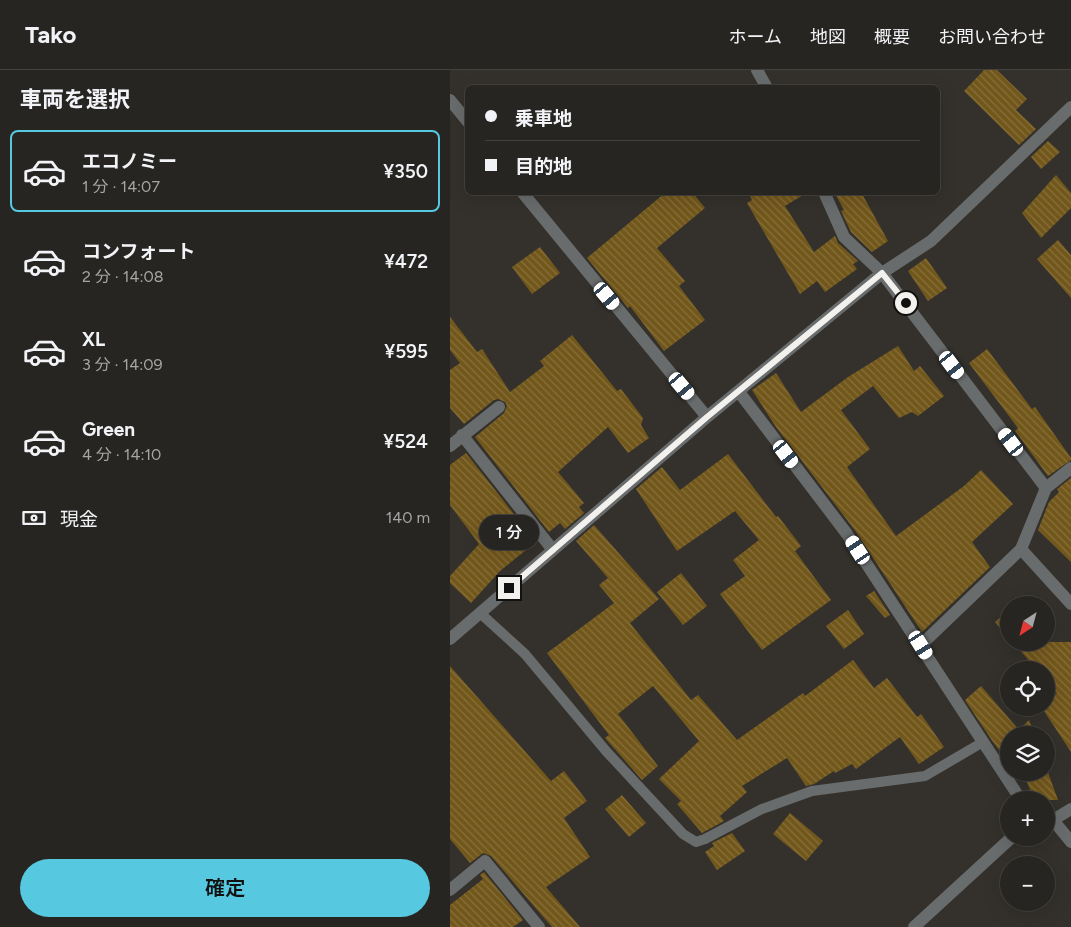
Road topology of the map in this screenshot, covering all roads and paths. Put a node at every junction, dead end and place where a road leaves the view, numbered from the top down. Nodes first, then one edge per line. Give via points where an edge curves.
1 (757, 70) edge
2 (764, 85) edge
3 (450, 100) edge
4 (1071, 107) edge
5 (465, 118) edge
6 (524, 195) edge
7 (825, 195) edge
8 (882, 273) junction
9 (739, 392) junction
10 (499, 407) dead end
11 (707, 417) junction
12 (462, 435) junction
13 (450, 446) edge
14 (1071, 468) edge
15 (1046, 488) junction
16 (1021, 549) junction
17 (553, 550) junction
18 (1071, 604) edge
19 (480, 613) junction
20 (450, 639) edge
21 (921, 645) junction
22 (983, 742) junction
23 (1015, 791) edge
24 (1071, 809) edge
25 (1055, 817) edge
26 (1055, 826) edge
27 (1071, 842) edge
28 (1003, 846) edge
29 (450, 890) edge
30 (539, 927) edge
31 (914, 927) edge

1 - 2 street
3 - 5 street
4 - 8 street via 932,241
6 - 11 street
7 - 8 street via 844,236
8 - 9 street
8 - 15 street
9 - 11 street
9 - 21 street via 847,534
10 - 12 street
11 - 17 street
12 - 13 street
12 - 17 street
14 - 15 street
15 - 16 street
16 - 18 street
16 - 21 street
17 - 19 street
19 - 20 street
19 - 22 lane via 525,654 606,751 692,841 699,842 762,809 812,791 925,776
21 - 22 street
22 - 23 street
24 - 25 street
26 - 27 street
28 - 31 street
29 - 30 street via 485,861

